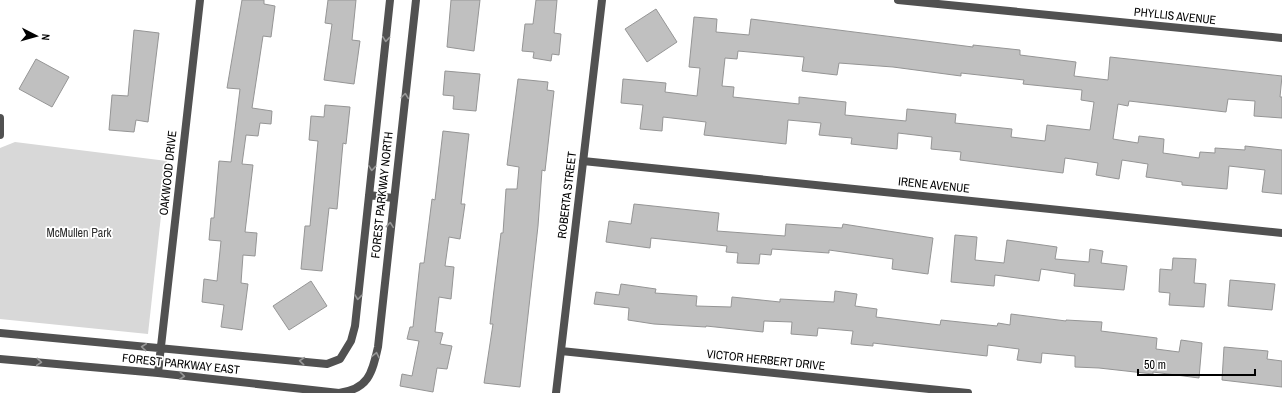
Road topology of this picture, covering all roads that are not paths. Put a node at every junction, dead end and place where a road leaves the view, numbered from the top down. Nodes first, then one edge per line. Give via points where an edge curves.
1 (200, 0) edge
2 (390, 0) edge
3 (416, 0) edge
4 (602, 0) edge
5 (898, 0) edge
6 (1282, 38) edge
7 (0, 118) edge
8 (0, 135) edge
9 (583, 161) junction
10 (369, 195) junction
11 (393, 198) junction
12 (1282, 233) edge
13 (0, 333) edge
14 (161, 349) junction
15 (561, 351) junction
16 (0, 359) edge
17 (340, 359) joint
18 (158, 373) junction
19 (358, 388) joint
20 (556, 393) edge
21 (968, 393) edge

1 - 14 street, OAKWOOD DRIVE
2 -> 10 street, FOREST PARKWAY NORTH
11 -> 3 street, FOREST PARKWAY NORTH
4 - 9 street, ROBERTA STREET
5 - 6 street, PHYLLIS AVENUE
7 - 8 street
9 - 12 street, IRENE AVENUE
9 - 15 street, ROBERTA STREET
10 - 11 street
10 -> 17 street, FOREST PARKWAY NORTH via 355,326 351,341
19 -> 11 street, FOREST PARKWAY NORTH via 373,369 378,347
14 -> 13 street, FOREST PARKWAY EAST
17 -> 14 street, FOREST PARKWAY EAST via 327,364
14 - 18 street, OAKWOOD DRIVE
15 - 20 street, ROBERTA STREET
15 - 21 street, VICTOR HERBERT DRIVE
16 -> 18 street, FOREST PARKWAY EAST
18 -> 19 street, FOREST PARKWAY EAST via 339,393

